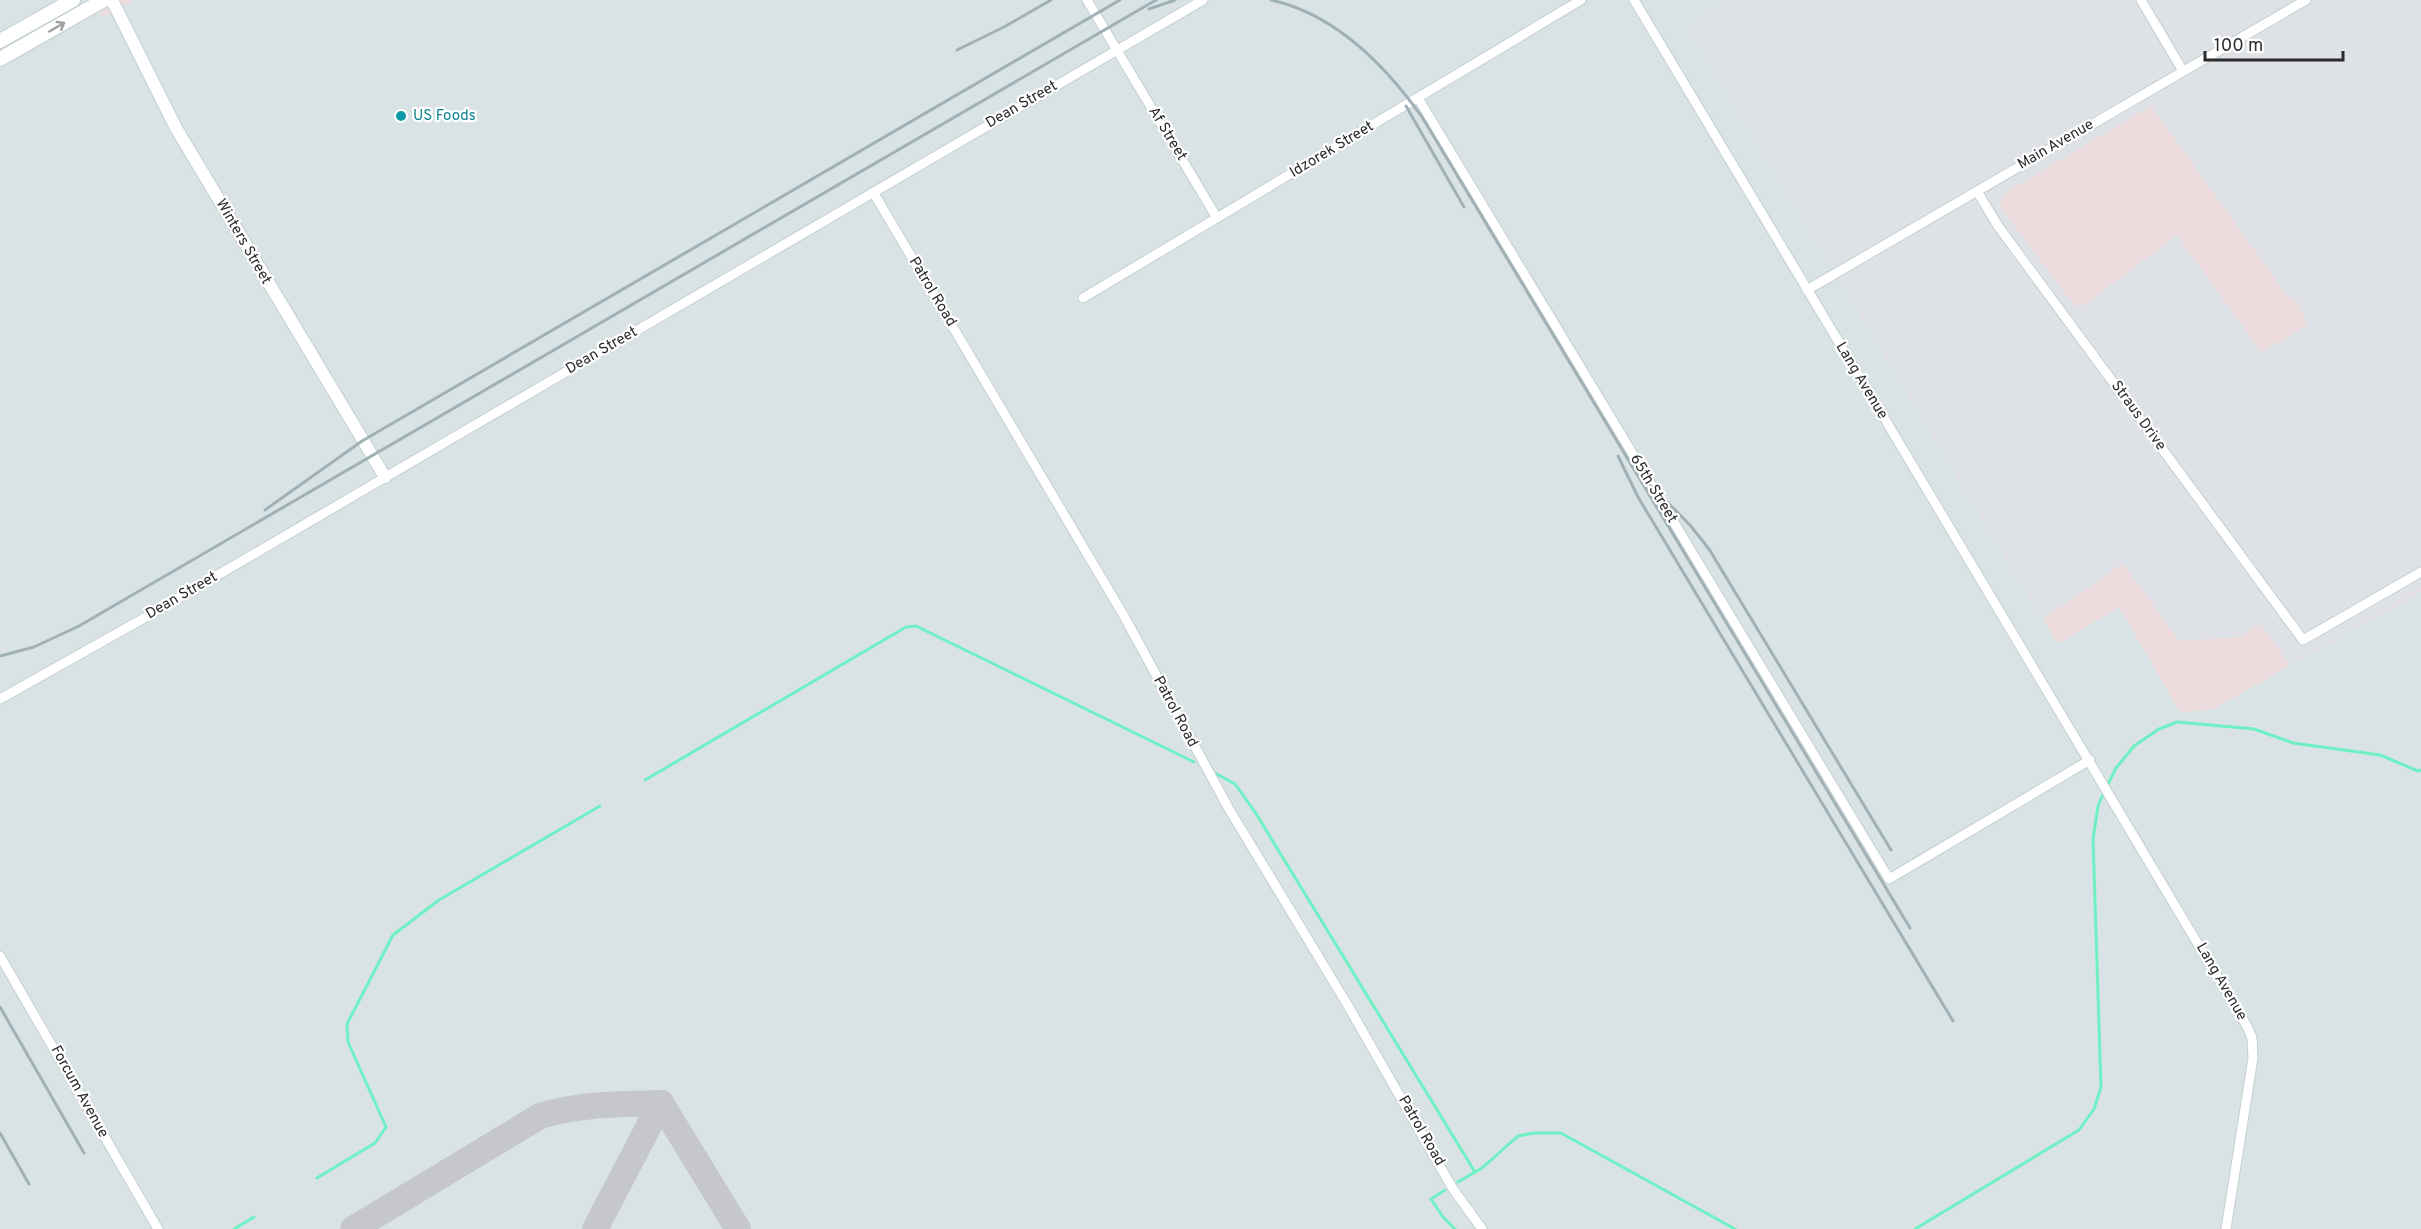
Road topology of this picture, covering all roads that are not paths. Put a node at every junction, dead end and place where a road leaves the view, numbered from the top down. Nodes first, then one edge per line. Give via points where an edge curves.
1 (73, 0) edge
2 (104, 0) edge
3 (112, 0) edge
4 (1087, 0) edge
5 (1203, 0) edge
6 (1581, 0) edge
7 (1634, 0) edge
8 (2141, 0) edge
9 (2306, 0) edge
10 (0, 41) edge
11 (1117, 50) junction
12 (0, 59) edge
13 (2183, 71) junction
14 (1418, 98) junction
15 (1977, 191) junction
16 (873, 192) junction
17 (1217, 218) junction
18 (1807, 290) junction
19 (1083, 298) dead end
20 (385, 477) junction
21 (2421, 572) edge
22 (0, 699) edge
23 (2090, 760) junction
24 (0, 956) edge
25 (158, 1229) edge
26 (1482, 1229) edge
27 (2226, 1229) edge

1 - 10 main road
12 -> 2 main road
3 - 20 street, Winters Street via 176,128
4 - 11 street, Af Street
5 - 11 street, Dean Street
6 - 14 street, Idzorek Street
7 - 18 street, Lang Avenue
8 - 13 street
9 - 13 street, Main Avenue
11 - 16 street, Dean Street
11 - 17 street, Af Street
13 - 15 street, Main Avenue
14 - 17 street, Idzorek Street
14 - 23 street, 65th Street via 1889,879
15 - 18 street, Main Avenue
15 - 21 street, Straus Drive via 1998,226 2303,640
16 - 20 street, Dean Street
16 - 26 street, Patrol Road via 1119,608 1223,800 1454,1189
17 - 19 street, Idzorek Street
18 - 23 street, Lang Avenue
20 - 22 street, Dean Street
23 - 27 street, Lang Avenue via 2252,1038 2253,1058
24 - 25 street, Forcum Avenue

